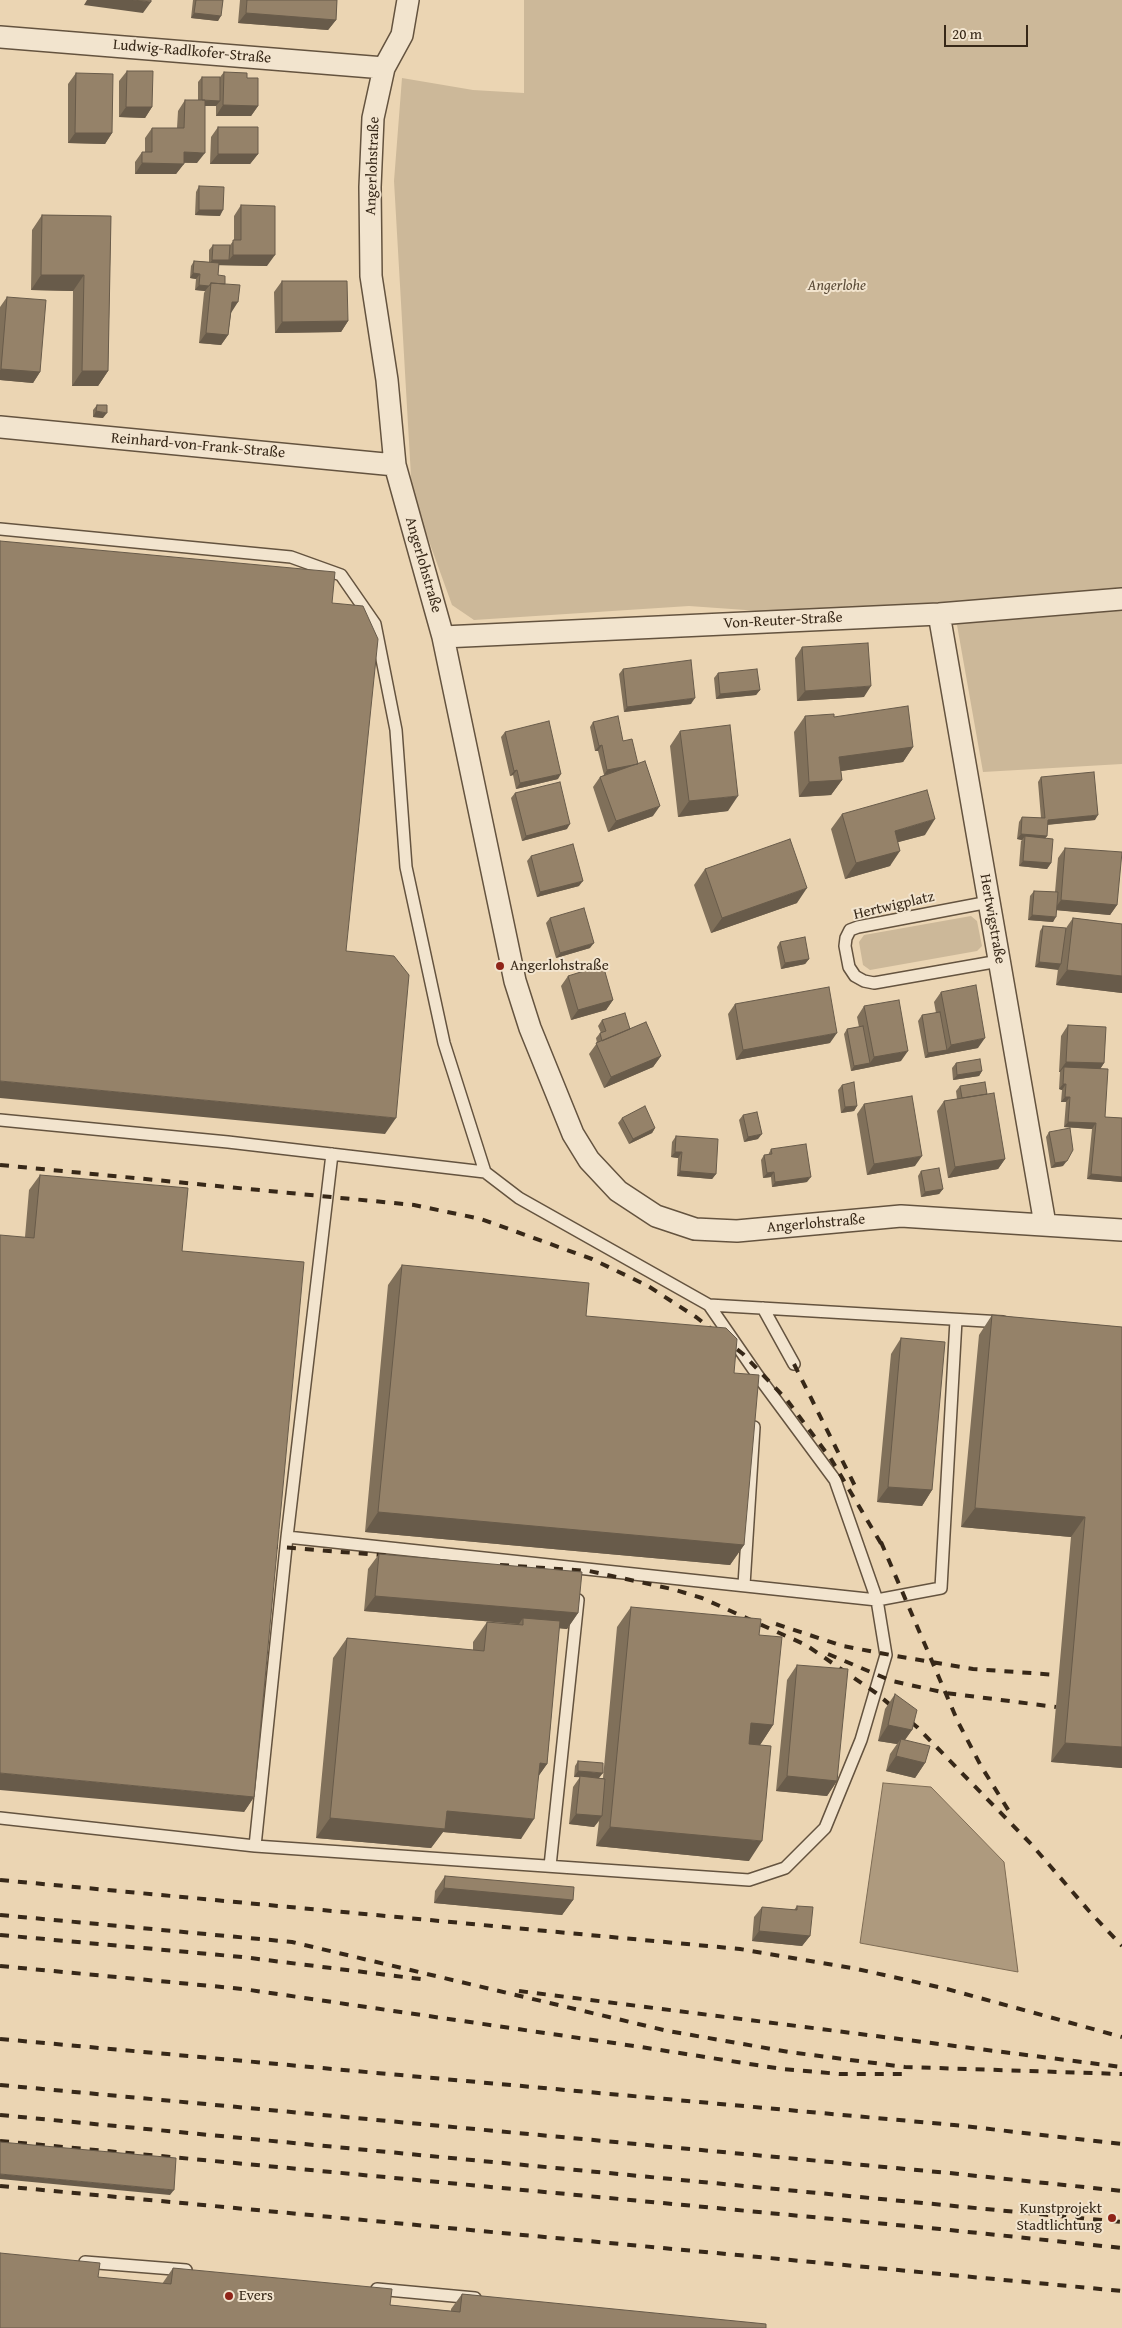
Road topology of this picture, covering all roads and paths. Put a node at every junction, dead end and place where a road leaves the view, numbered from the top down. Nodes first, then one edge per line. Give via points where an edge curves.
1 (408, 0) edge
2 (0, 37) edge
3 (384, 68) junction
4 (0, 427) edge
5 (395, 465) junction
6 (0, 529) edge
7 (1122, 599) edge
8 (939, 614) junction
9 (443, 637) junction
10 (989, 902) junction
11 (999, 961) junction
12 (0, 1120) edge
13 (332, 1154) junction
14 (485, 1172) junction
15 (1045, 1224) junction
16 (1122, 1230) edge
17 (709, 1305) junction
18 (763, 1308) junction
19 (956, 1320) junction
20 (1015, 1323) edge
21 (794, 1364) dead end
22 (758, 1376) junction
23 (756, 1395) edge
24 (755, 1414) edge
25 (287, 1536) junction
26 (582, 1568) junction
27 (744, 1585) junction
28 (877, 1600) junction
29 (0, 1818) edge
30 (255, 1846) junction
31 (550, 1866) junction
32 (69, 2260) edge
33 (197, 2271) edge
34 (364, 2288) edge
35 (483, 2299) edge

1 - 3 street, Angerlohstraße via 402,35
2 - 3 street, Ludwig-Radlkofer-Straße
3 - 5 street, Angerlohstraße via 373,118 370,187 372,276
4 - 5 street, Reinhard-von-Frank-Straße
5 - 9 street, Angerlohstraße
6 - 14 lane via 291,557 341,576 375,624 396,730 406,867 444,1044
7 - 8 street, Von-Reuter-Straße
8 - 9 street, Von-Reuter-Straße
8 - 10 street, Hertwigstraße
9 - 15 street, Angerlohstraße via 518,990 530,1028 573,1134 589,1160 618,1191 656,1216 695,1229 737,1231 901,1216
10 - 11 street, Hertwigstraße
10 - 11 lane, Hertwigplatz via 858,926 850,930 845,946 849,967 855,976 874,982
11 - 15 street, Hertwigstraße
12 - 13 lane
13 - 14 lane
13 - 25 lane
14 - 17 lane via 519,1198
15 - 16 street, Angerlohstraße
17 - 18 lane
17 - 22 lane
18 - 19 lane
18 - 21 lane
19 - 20 lane
19 - 28 lane via 940,1588
22 - 23 lane
22 - 28 lane via 835,1480
24 - 27 lane
25 - 26 lane
25 - 30 lane
26 - 27 lane
26 - 31 lane
27 - 28 lane
28 - 31 lane via 886,1654 861,1740 825,1828 785,1868 749,1880
29 - 30 lane
30 - 31 lane
32 - 33 lane
34 - 35 lane

